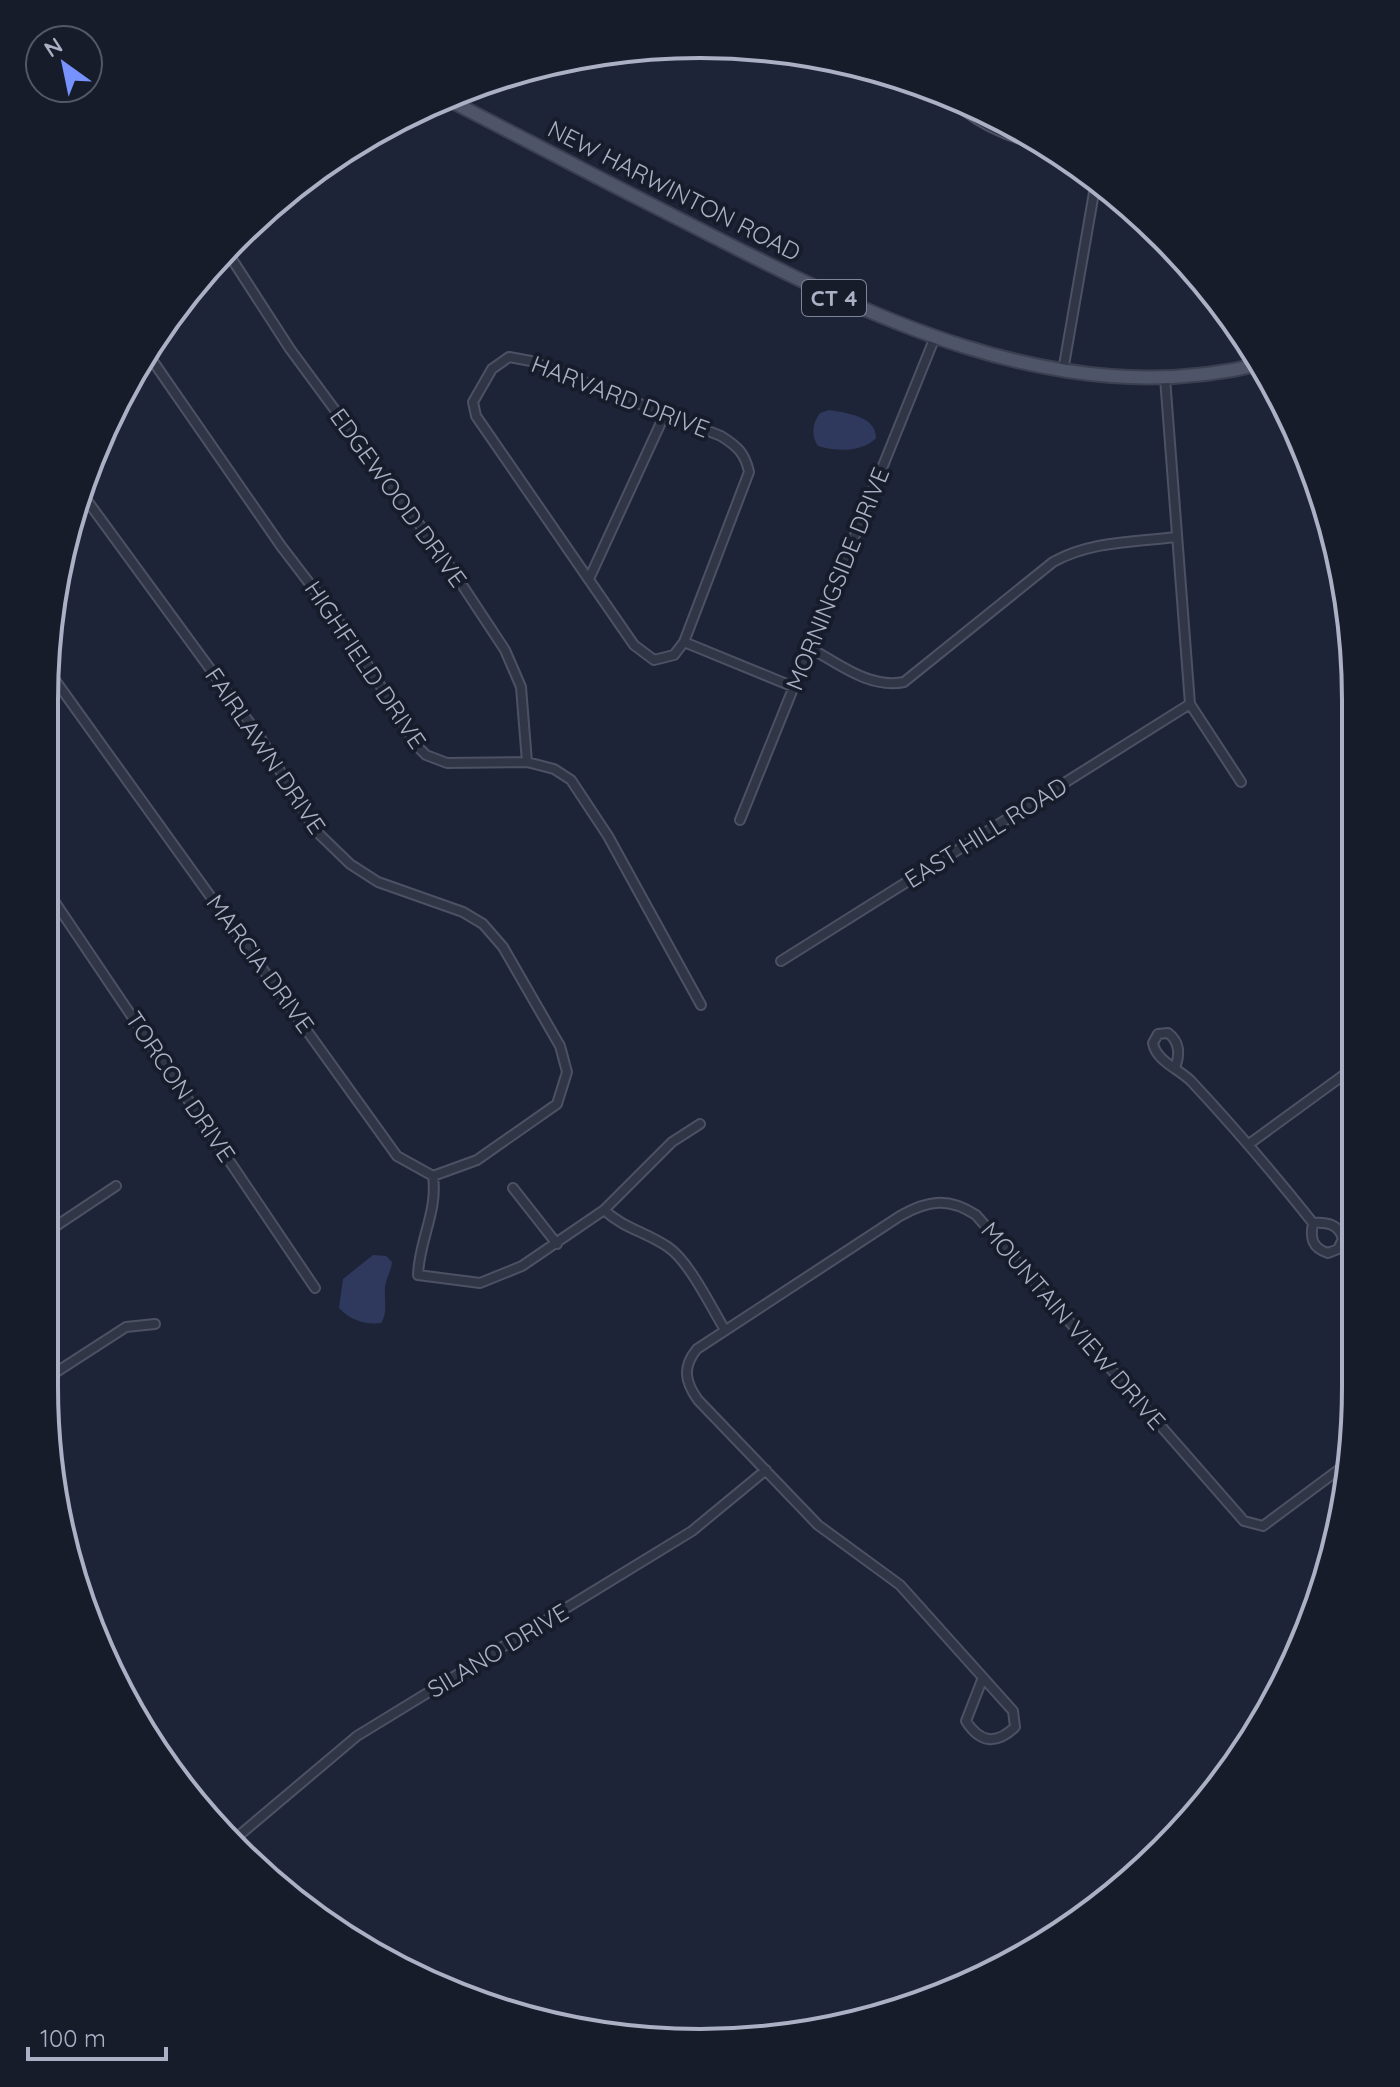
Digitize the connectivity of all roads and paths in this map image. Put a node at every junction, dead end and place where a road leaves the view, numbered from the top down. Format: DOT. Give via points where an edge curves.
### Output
graph roads {
  1 [pos="459,105"];
  2 [pos="1094,193"];
  3 [pos="233,260"];
  4 [pos="935,337"];
  5 [pos="154,363"];
  6 [pos="1248,366"];
  7 [pos="1062,371"];
  8 [pos="1165,378"];
  9 [pos="664,416"];
  10 [pos="89,503"];
  11 [pos="1176,537"];
  12 [pos="589,579"];
  13 [pos="684,642"];
  14 [pos="810,648"];
  15 [pos="58,685"];
  16 [pos="794,687"];
  17 [pos="1190,704"];
  18 [pos="527,762"];
  19 [pos="1241,782"];
  20 [pos="740,820"];
  21 [pos="58,907"];
  22 [pos="781,961"];
  23 [pos="701,1005"];
  24 [pos="1176,1065"];
  25 [pos="1342,1076"];
  26 [pos="700,1124"];
  27 [pos="1249,1144"];
  28 [pos="433,1176"];
  29 [pos="116,1186"];
  30 [pos="513,1188"];
  31 [pos="604,1210"];
  32 [pos="1313,1223"];
  33 [pos="58,1225"];
  34 [pos="557,1244"];
  35 [pos="315,1288"];
  36 [pos="155,1324"];
  37 [pos="725,1330"];
  38 [pos="58,1371"];
  39 [pos="766,1470"];
  40 [pos="1337,1471"];
  41 [pos="982,1680"];
  42 [pos="240,1835"];
  1 -- 4 [label="main road, NEW HARWINTON ROAD / CT 4" via="837,299"];
  2 -- 7 [label="street"];
  3 -- 18 [label="street, EDGEWOOD DRIVE" via="505,650 521,687"];
  4 -- 7 [label="main road, NEW HARWINTON ROAD / CT 4"];
  4 -- 14 [label="street, MORNINGSIDE DRIVE"];
  5 -- 18 [label="street, HIGHFIELD DRIVE" via="352,639 417,746 447,763"];
  6 -- 8 [label="main road, NEW HARWINTON ROAD / CT 4"];
  7 -- 8 [label="main road, NEW HARWINTON ROAD / CT 4"];
  8 -- 11 [label="street"];
  9 -- 12 [label="street"];
  9 -- 12 [label="street, HARVARD DRIVE" via="531,361 509,357 492,369 473,402 476,416"];
  9 -- 13 [label="street, HARVARD DRIVE" via="737,445 749,472"];
  10 -- 28 [label="street, FAIRLAWN DRIVE" via="251,725 329,846 378,882 483,924 503,947 560,1046 567,1072 557,1104 477,1160"];
  11 -- 14 [label="street" via="1092,546 1061,557 904,682 889,685 864,678"];
  11 -- 17 [label="street"];
  12 -- 13 [label="street, HARVARD DRIVE" via="634,645 654,660 674,655"];
  13 -- 16 [label="street"];
  14 -- 16 [label="street, MORNINGSIDE DRIVE"];
  15 -- 28 [label="street, MARCIA DRIVE" via="397,1156"];
  16 -- 20 [label="street, MORNINGSIDE DRIVE"];
  17 -- 19 [label="street"];
  17 -- 22 [label="street, EAST HILL ROAD"];
  18 -- 23 [label="street, HIGHFIELD DRIVE" via="563,774 581,792"];
  21 -- 35 [label="street, TORCON DRIVE"];
  24 -- 27 [label="street"];
  25 -- 27 [label="street"];
  26 -- 31 [label="street" via="672,1142"];
  27 -- 32 [label="street"];
  28 -- 34 [label="street" via="433,1213 418,1275 480,1283 499,1278"];
  29 -- 33 [label="street"];
  30 -- 34 [label="street"];
  31 -- 34 [label="street"];
  31 -- 37 [label="street" via="621,1226 679,1256"];
  36 -- 38 [label="street" via="126,1327"];
  37 -- 39 [label="street, MOUNTAIN VIEW DRIVE" via="689,1358 687,1378 698,1400"];
  37 -- 40 [label="street, MOUNTAIN VIEW DRIVE" via="915,1208 946,1201 960,1204 976,1215 1244,1521 1263,1526"];
  39 -- 41 [label="street, MOUNTAIN VIEW DRIVE" via="818,1525 900,1585"];
  39 -- 42 [label="street, SILANO DRIVE" via="692,1531 357,1736"];
  41 -- 41 [label="street, MOUNTAIN VIEW DRIVE" via="1013,1711 1015,1727 1003,1738 988,1741 974,1734 966,1721"];
}
